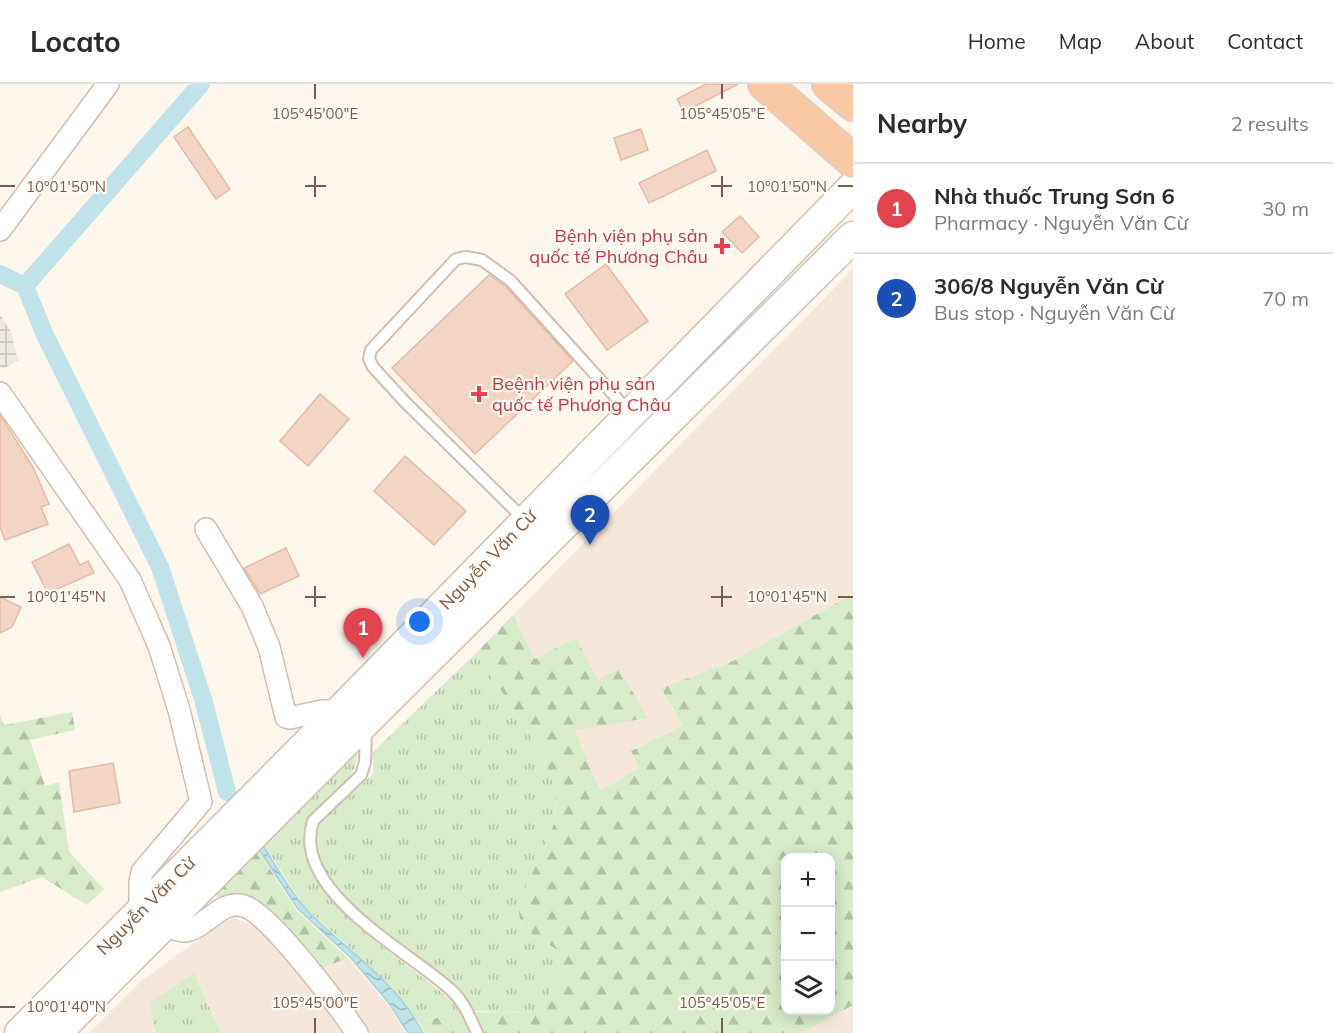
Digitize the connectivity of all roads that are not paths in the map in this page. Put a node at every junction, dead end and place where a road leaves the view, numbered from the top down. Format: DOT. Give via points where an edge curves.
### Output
graph roads {
  1 [pos="108,84"];
  2 [pos="765,84"];
  3 [pos="829,84"];
  4 [pos="853,104"];
  5 [pos="853,161"];
  6 [pos="853,187"];
  7 [pos="0,230"];
  8 [pos="853,237"];
  9 [pos="0,393"];
  10 [pos="631,414"];
  11 [pos="526,521"];
  12 [pos="206,530"];
  13 [pos="455,613"];
  14 [pos="353,716"];
  15 [pos="227,843"];
  16 [pos="214,895"];
  17 [pos="153,917"];
  18 [pos="20,1033"];
  19 [pos="57,1033"];
  20 [pos="357,1033"];
  21 [pos="477,1033"];
  1 -- 7 [label="street"];
  2 -- 5 [label="highway"];
  3 -- 4 [label="highway"];
  6 -- 10 [label="main road, Nguyễn Văn Cừ"];
  8 -- 13 [label="main road, Nguyễn Văn Cừ"];
  9 -- 17 [label="street" via="130,580 159,646 178,710 201,802 142,872 140,882"];
  10 -- 11 [label="main road, Nguyễn Văn Cừ"];
  10 -- 11 [label="lane" via="511,281 482,260 456,259 371,350 369,359 405,402"];
  11 -- 13 [label="main road, Nguyễn Văn Cừ"];
  12 -- 14 [label="street" via="252,606 269,647 286,717 322,711"];
  13 -- 14 [label="main road, Nguyễn Văn Cừ"];
  14 -- 15 [label="main road, Nguyễn Văn Cừ"];
  14 -- 21 [label="lane" via="365,762 361,775 313,821 309,843 318,870 327,885 366,925 451,990"];
  15 -- 16 [label="main road, Nguyễn Văn Cừ"];
  15 -- 17 [label="main road, Nguyễn Văn Cừ"];
  16 -- 17 [label="main road, Nguyễn Văn Cừ"];
  16 -- 20 [label="street" via="243,905 266,921"];
  17 -- 18 [label="main road, Nguyễn Văn Cừ"];
  17 -- 19 [label="main road, Nguyễn Văn Cừ"];
}
